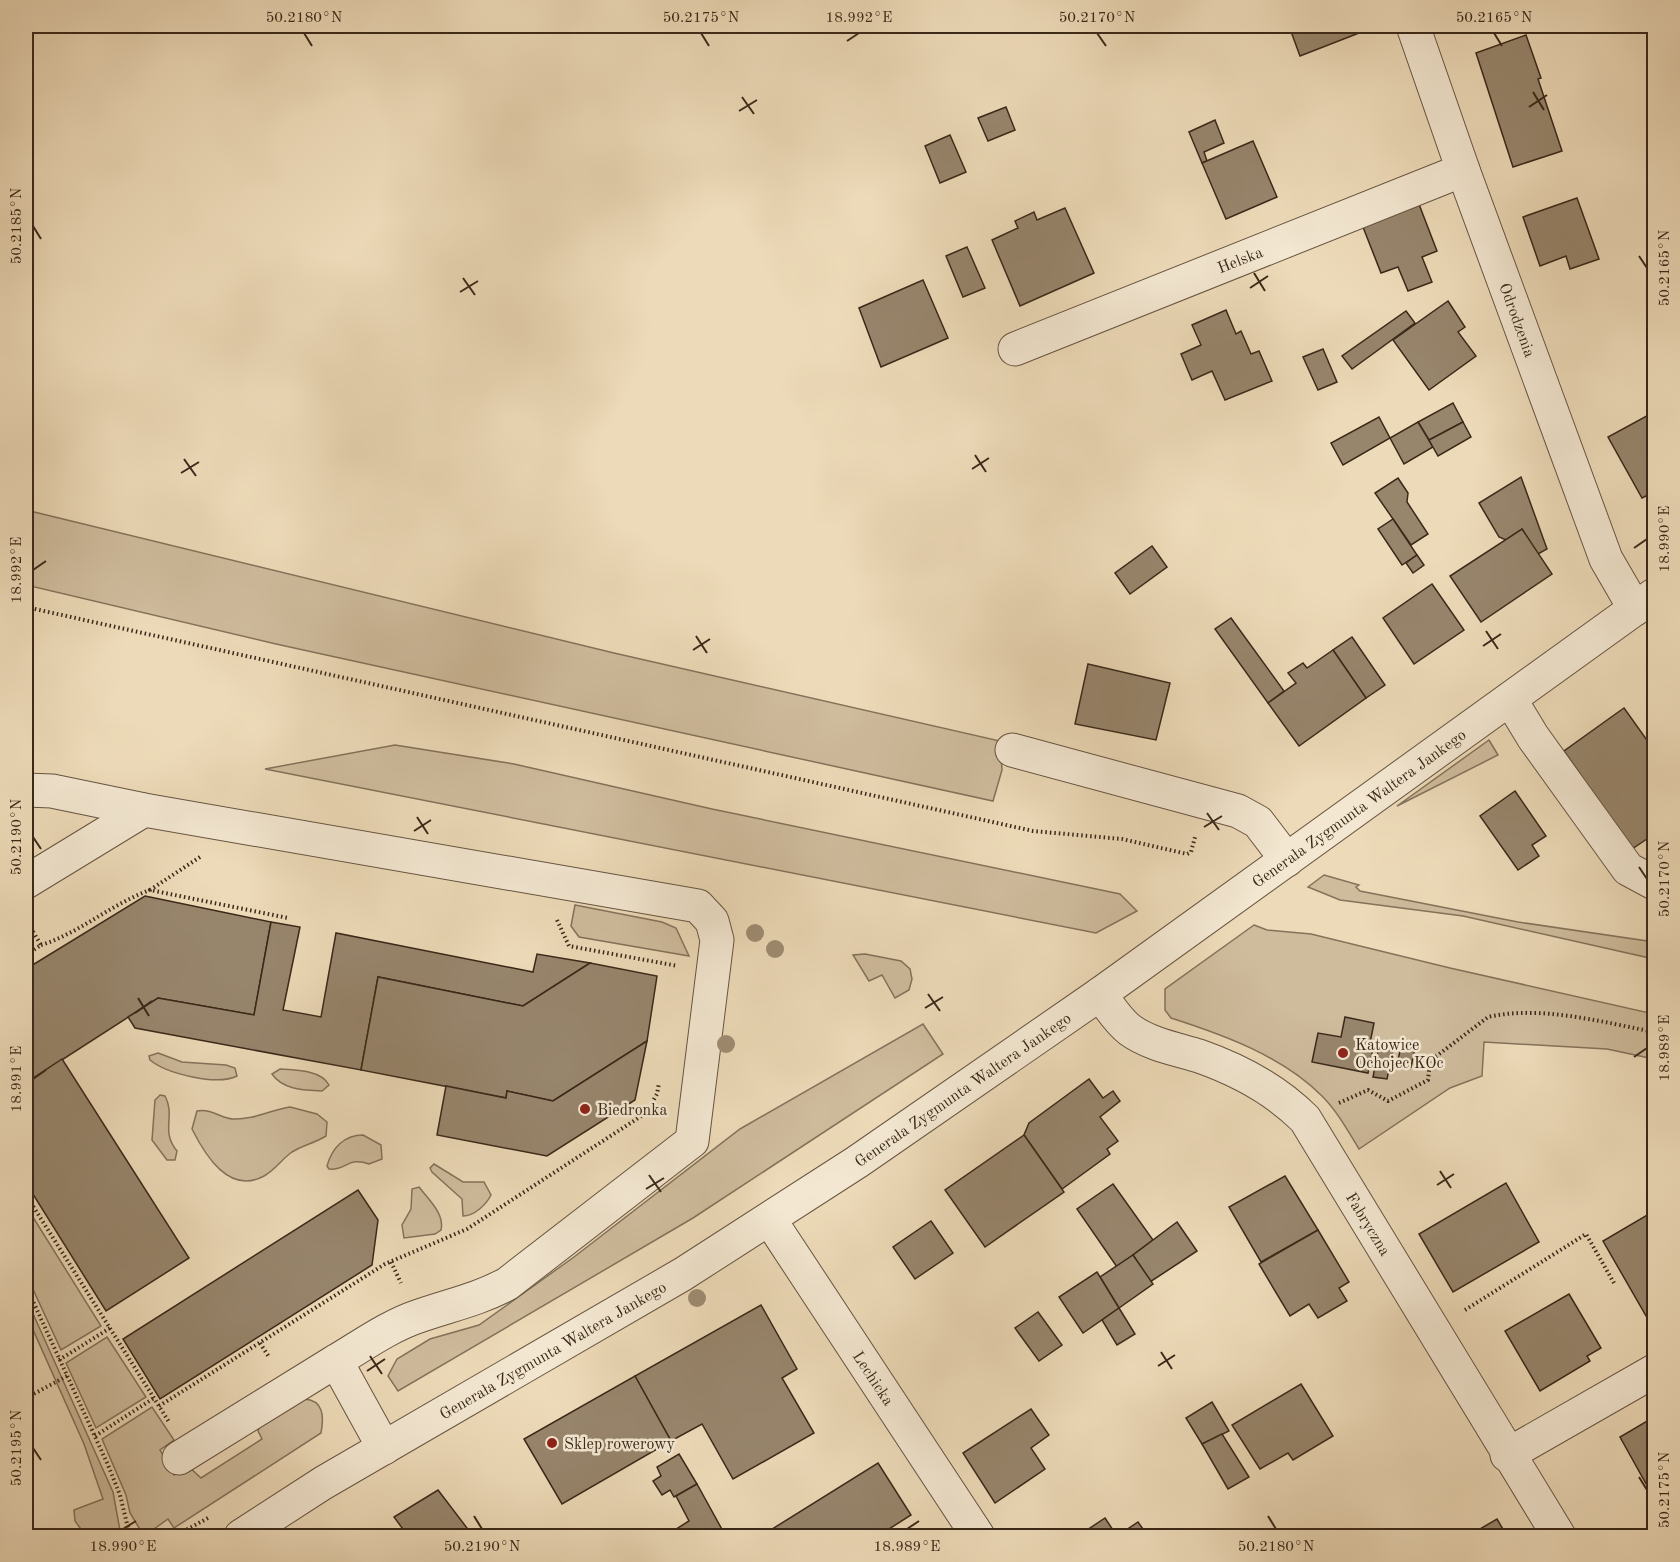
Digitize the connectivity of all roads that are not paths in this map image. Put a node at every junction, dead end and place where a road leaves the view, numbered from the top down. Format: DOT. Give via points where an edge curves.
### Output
graph roads {
  1 [pos="1413,26"];
  2 [pos="1463,170"];
  3 [pos="1015,348"];
  4 [pos="1645,602"];
  5 [pos="1510,699"];
  6 [pos="1012,750"];
  7 [pos="26,790"];
  8 [pos="144,810"];
  9 [pos="1287,860"];
  10 [pos="26,882"];
  11 [pos="1654,883"];
  12 [pos="1100,994"];
  13 [pos="770,1220"];
  14 [pos="336,1361"];
  15 [pos="1654,1371"];
  16 [pos="384,1448"];
  17 [pos="1508,1455"];
  18 [pos="184,1456"];
  19 [pos="241,1536"];
  20 [pos="978,1536"];
  21 [pos="1559,1536"];
  1 -- 2 [label="street, Odrodzenia"];
  2 -- 3 [label="street, Helska"];
  2 -- 4 [label="street, Odrodzenia" via="1606,559"];
  4 -- 5 [label="street, Generała Zygmunta Waltera Jankego"];
  5 -- 9 [label="street, Generała Zygmunta Waltera Jankego"];
  5 -- 11 [label="street" via="1628,869"];
  6 -- 9 [label="street" via="1238,811 1258,822"];
  7 -- 8 [label="street" via="52,791"];
  8 -- 10 [label="street"];
  8 -- 14 [label="street" via="699,906 712,921 717,940 692,1141 507,1284 480,1299 393,1327"];
  9 -- 12 [label="street, Generała Zygmunta Waltera Jankego"];
  12 -- 13 [label="street, Generała Zygmunta Waltera Jankego"];
  12 -- 17 [label="street, Fabryczna" via="1127,1028 1140,1036 1254,1079 1283,1097 1305,1119"];
  13 -- 16 [label="street, Generała Zygmunta Waltera Jankego"];
  13 -- 20 [label="street, Lechicka"];
  14 -- 16 [label="street"];
  14 -- 18 [label="street"];
  15 -- 17 [label="street"];
  16 -- 19 [label="street, Generała Zygmunta Waltera Jankego"];
  17 -- 21 [label="street, Fabryczna"];
}
